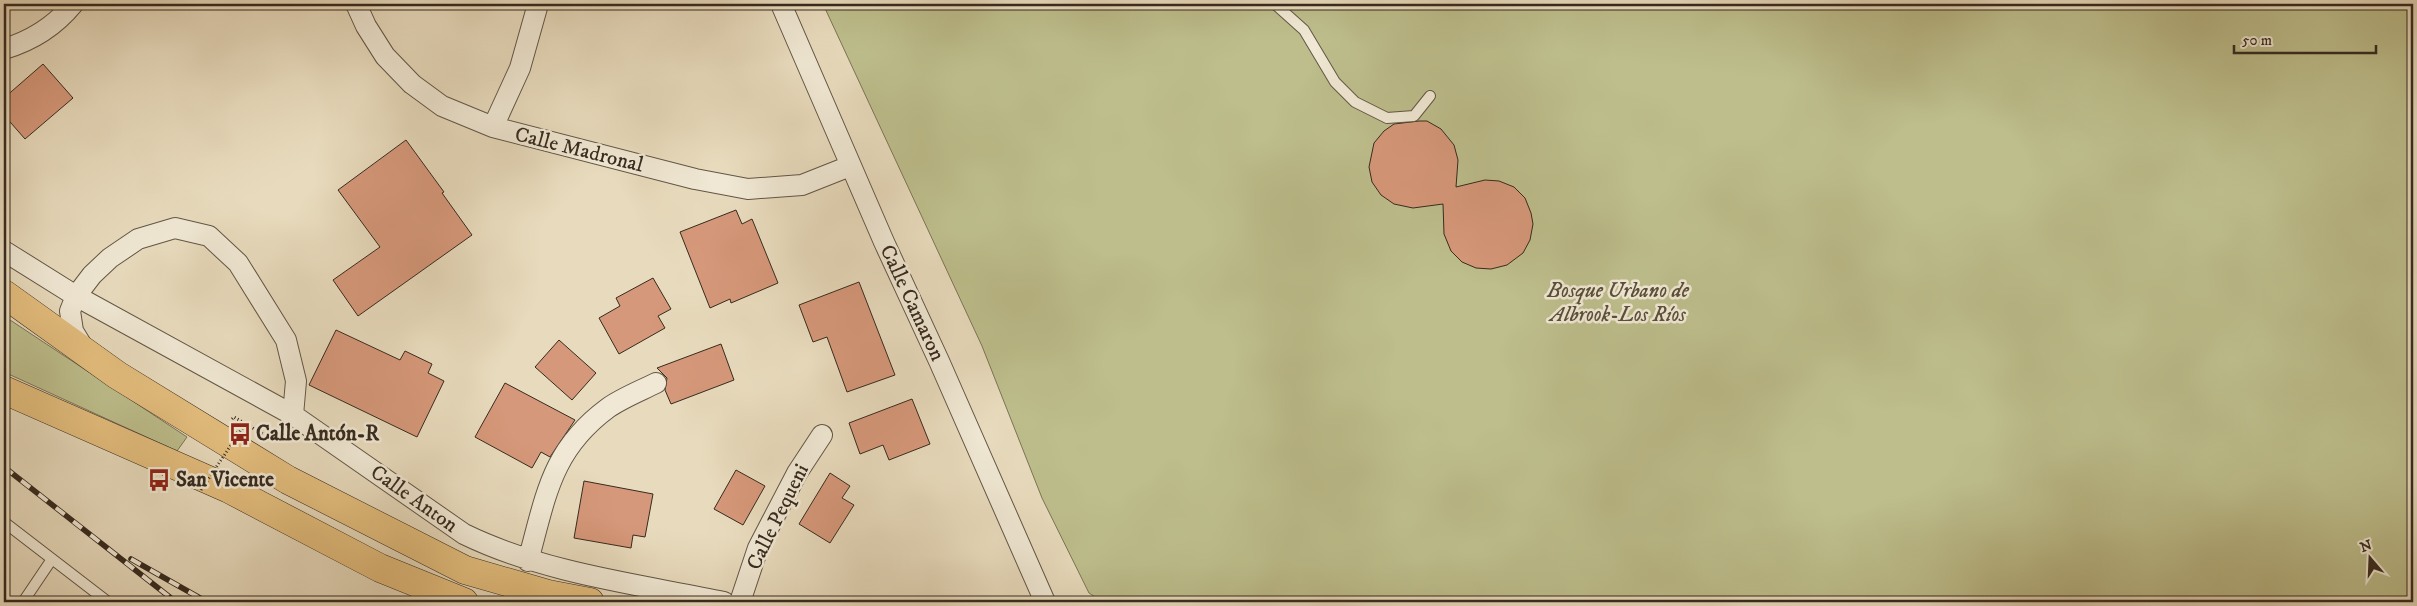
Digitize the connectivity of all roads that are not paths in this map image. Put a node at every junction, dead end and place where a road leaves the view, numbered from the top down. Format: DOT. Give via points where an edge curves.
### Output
graph roads {
  1 [pos="73,4"];
  2 [pos="356,4"];
  3 [pos="538,4"];
  4 [pos="781,4"];
  5 [pos="1275,4"];
  6 [pos="4,48"];
  7 [pos="1430,96"];
  8 [pos="493,127"];
  9 [pos="850,166"];
  10 [pos="4,251"];
  11 [pos="4,294"];
  12 [pos="76,296"];
  13 [pos="87,354"];
  14 [pos="656,383"];
  15 [pos="4,390"];
  16 [pos="293,415"];
  17 [pos="822,435"];
  18 [pos="4,522"];
  19 [pos="52,559"];
  20 [pos="528,561"];
  21 [pos="23,602"];
  22 [pos="108,602"];
  23 [pos="464,602"];
  24 [pos="590,602"];
  25 [pos="724,602"];
  26 [pos="740,602"];
  27 [pos="1045,602"];
  1 -- 6 [label="street" via="57,22"];
  2 -- 8 [label="street, Calle Madronal" via="385,56 412,84 442,106"];
  3 -- 8 [label="street" via="520,68"];
  4 -- 9 [label="street, Calle Camaron"];
  5 -- 7 [label="lane" via="1304,30 1335,82 1355,102 1386,118 1414,116"];
  8 -- 9 [label="street, Calle Madronal" via="694,179 748,189 802,185"];
  9 -- 27 [label="street, Calle Camaron"];
  10 -- 12 [label="street, Calle Anton"];
  11 -- 13 [label="main road"];
  12 -- 13 [label="street" via="70,321"];
  12 -- 16 [label="street, Calle Anton"];
  12 -- 16 [label="street" via="110,258 138,239 175,228 209,236 238,263 286,340 296,381"];
  13 -- 24 [label="main road" via="288,480 401,539 465,570 548,594"];
  14 -- 20 [label="street" via="609,407 577,435 559,460"];
  15 -- 23 [label="main road" via="229,490 380,568"];
  16 -- 20 [label="street, Calle Anton" via="464,534"];
  17 -- 26 [label="street, Calle Pequeni" via="797,473 758,548"];
  18 -- 19 [label="lane"];
  19 -- 21 [label="lane"];
  19 -- 22 [label="lane"];
  20 -- 25 [label="street, Calle Anton"];
}
